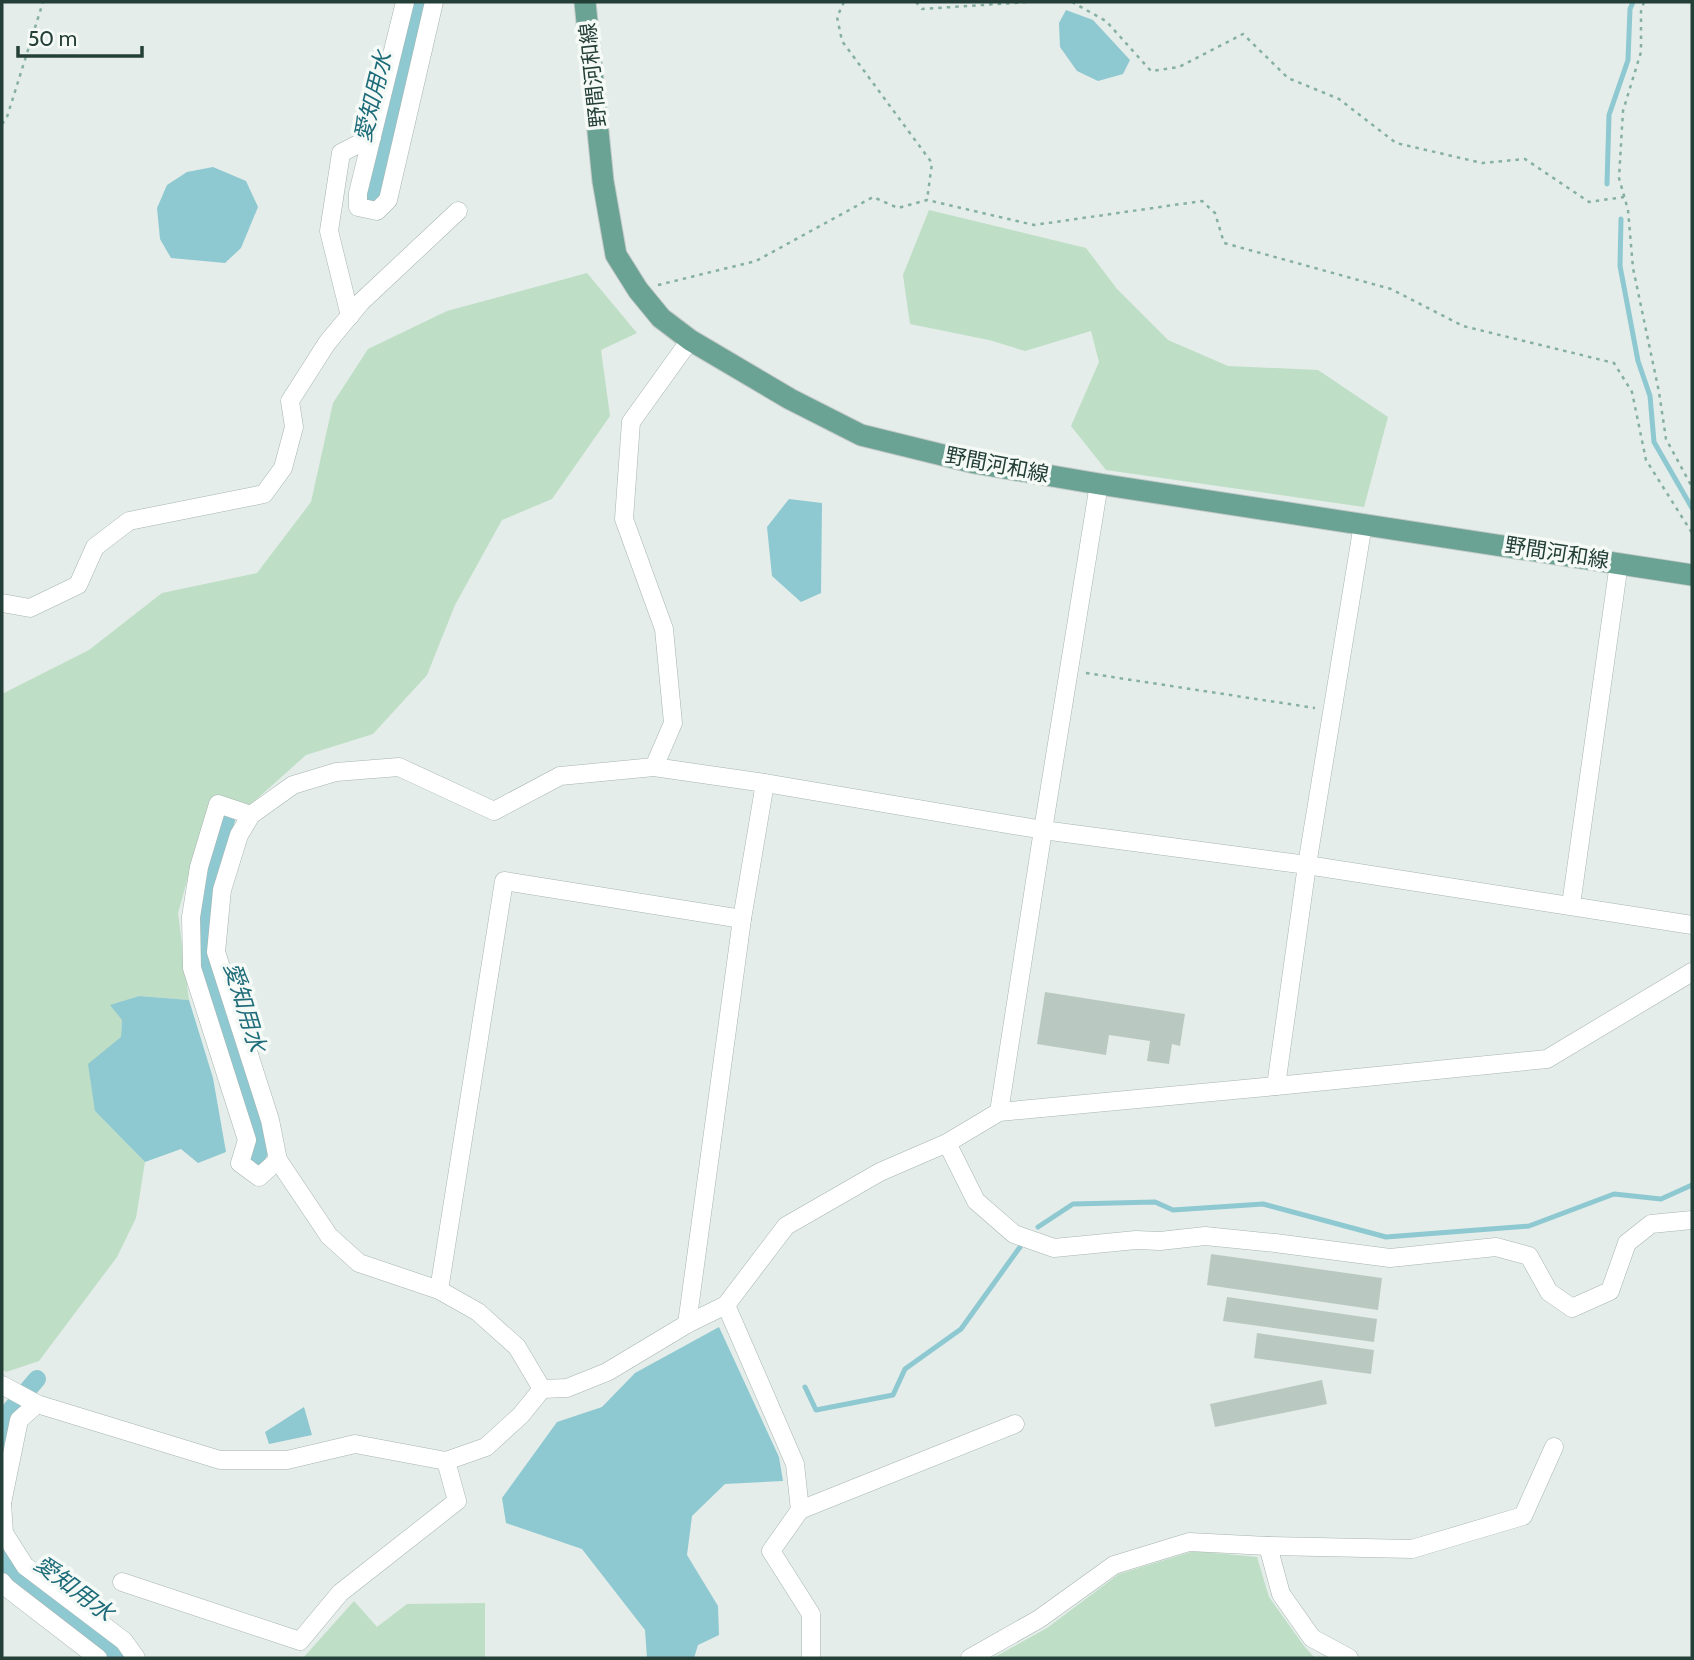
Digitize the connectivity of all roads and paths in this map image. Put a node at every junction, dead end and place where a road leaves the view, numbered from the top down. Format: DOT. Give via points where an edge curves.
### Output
graph roads {
  1 [pos="43,2"];
  2 [pos="405,2"];
  3 [pos="434,2"];
  4 [pos="585,2"];
  5 [pos="844,2"];
  6 [pos="916,2"];
  7 [pos="1028,2"];
  8 [pos="1072,2"];
  9 [pos="1644,2"];
  10 [pos="2,124"];
  11 [pos="372,137"];
  12 [pos="1624,197"];
  13 [pos="927,200"];
  14 [pos="458,211"];
  15 [pos="638,290"];
  16 [pos="350,316"];
  17 [pos="690,340"];
  18 [pos="1100,484"];
  19 [pos="1692,487"];
  20 [pos="1363,524"];
  21 [pos="1692,533"];
  22 [pos="1619,563"];
  23 [pos="1692,575"];
  24 [pos="2,603"];
  25 [pos="1069,670"];
  26 [pos="1332,710"];
  27 [pos="654,767"];
  28 [pos="765,783"];
  29 [pos="251,816"];
  30 [pos="1043,830"];
  31 [pos="1307,865"];
  32 [pos="1571,905"];
  33 [pos="742,919"];
  34 [pos="1692,925"];
  35 [pos="1692,972"];
  36 [pos="1276,1086"];
  37 [pos="999,1112"];
  38 [pos="947,1143"];
  39 [pos="278,1160"];
  40 [pos="1692,1220"];
  41 [pos="439,1290"];
  42 [pos="726,1305"];
  43 [pos="687,1324"];
  44 [pos="542,1389"];
  45 [pos="4,1390"];
  46 [pos="37,1404"];
  47 [pos="1014,1424"];
  48 [pos="1554,1447"];
  49 [pos="446,1461"];
  50 [pos="2,1503"];
  51 [pos="800,1510"];
  52 [pos="1268,1546"];
  53 [pos="2,1582"];
  54 [pos="122,1582"];
  55 [pos="124,1641"];
  56 [pos="99,1658"];
  57 [pos="107,1658"];
  58 [pos="136,1658"];
  59 [pos="811,1658"];
  60 [pos="970,1658"];
  61 [pos="1349,1658"];
  1 -- 10 [label="path"];
  2 -- 11 [label="street"];
  3 -- 11 [label="street" via="388,200 377,211 358,207"];
  4 -- 15 [label="main road, 野間河和線" via="603,181 616,255"];
  5 -- 13 [label="path" via="837,17 842,41 932,163"];
  6 -- 7 [label="path" via="922,9"];
  8 -- 12 [label="path" via="1106,21 1151,71 1180,67 1243,34 1288,78 1339,99 1396,143 1482,163 1525,159 1589,202"];
  9 -- 12 [label="path" via="1641,52 1623,111 1619,178"];
  11 -- 16 [label="street" via="341,153 329,231"];
  12 -- 19 [label="path" via="1666,439"];
  13 -- 15 [label="path" via="898,208 873,197 756,261"];
  13 -- 21 [label="path" via="1034,225 1202,201 1215,213 1224,243 1391,289 1463,326 1614,363 1632,392 1646,460"];
  14 -- 16 [label="street"];
  15 -- 17 [label="main road, 野間河和線" via="661,318"];
  16 -- 24 [label="street" via="290,401 292,437 283,468 264,494 129,521 95,547 78,585 30,608"];
  17 -- 18 [label="main road, 野間河和線" via="861,435 975,463"];
  17 -- 27 [label="street" via="631,422 624,519 664,629 673,723"];
  18 -- 20 [label="main road, 野間河和線"];
  18 -- 25 [label="street"];
  20 -- 22 [label="main road, 野間河和線"];
  20 -- 26 [label="street"];
  22 -- 23 [label="main road, 野間河和線"];
  22 -- 32 [label="street"];
  25 -- 26 [label="path"];
  25 -- 30 [label="street"];
  26 -- 31 [label="street"];
  27 -- 28 [label="street"];
  27 -- 29 [label="street" via="560,776 494,811 400,767 336,772 293,785"];
  28 -- 30 [label="street"];
  28 -- 33 [label="street"];
  29 -- 39 [label="street" via="239,835 222,890 216,952 270,1120"];
  29 -- 39 [label="street" via="218,804 199,867 191,917 192,968 247,1140 240,1163 259,1177"];
  30 -- 31 [label="street"];
  30 -- 37 [label="street"];
  31 -- 32 [label="street"];
  31 -- 36 [label="street"];
  32 -- 34 [label="street"];
  33 -- 41 [label="street" via="504,881"];
  33 -- 43 [label="street"];
  35 -- 36 [label="street" via="1547,1059"];
  36 -- 37 [label="street"];
  37 -- 38 [label="street"];
  38 -- 40 [label="street" via="976,1201 1014,1234 1054,1248 1205,1236 1390,1258 1496,1247 1529,1256 1549,1292 1572,1308 1610,1291 1627,1243 1651,1224"];
  38 -- 42 [label="street" via="880,1171 786,1226"];
  39 -- 41 [label="street" via="328,1236 359,1262"];
  41 -- 44 [label="street" via="478,1312 517,1347"];
  42 -- 43 [label="street"];
  42 -- 51 [label="street" via="795,1464"];
  43 -- 44 [label="street" via="607,1372 566,1388"];
  44 -- 49 [label="street" via="486,1447"];
  45 -- 46 [label="street"];
  46 -- 49 [label="street" via="220,1460 287,1460 355,1444"];
  46 -- 50 [label="street" via="19,1420"];
  47 -- 51 [label="street"];
  48 -- 52 [label="street" via="1523,1516 1412,1549"];
  49 -- 54 [label="street" via="457,1501 340,1592 300,1641"];
  50 -- 55 [label="street" via="4,1533 24,1566"];
  51 -- 59 [label="street" via="771,1551 811,1614"];
  52 -- 60 [label="street" via="1189,1542 1114,1565 1039,1619"];
  52 -- 61 [label="street" via="1281,1594 1311,1638"];
  53 -- 56 [label="street"];
  55 -- 57 [label="street"];
  55 -- 58 [label="street"];
}
